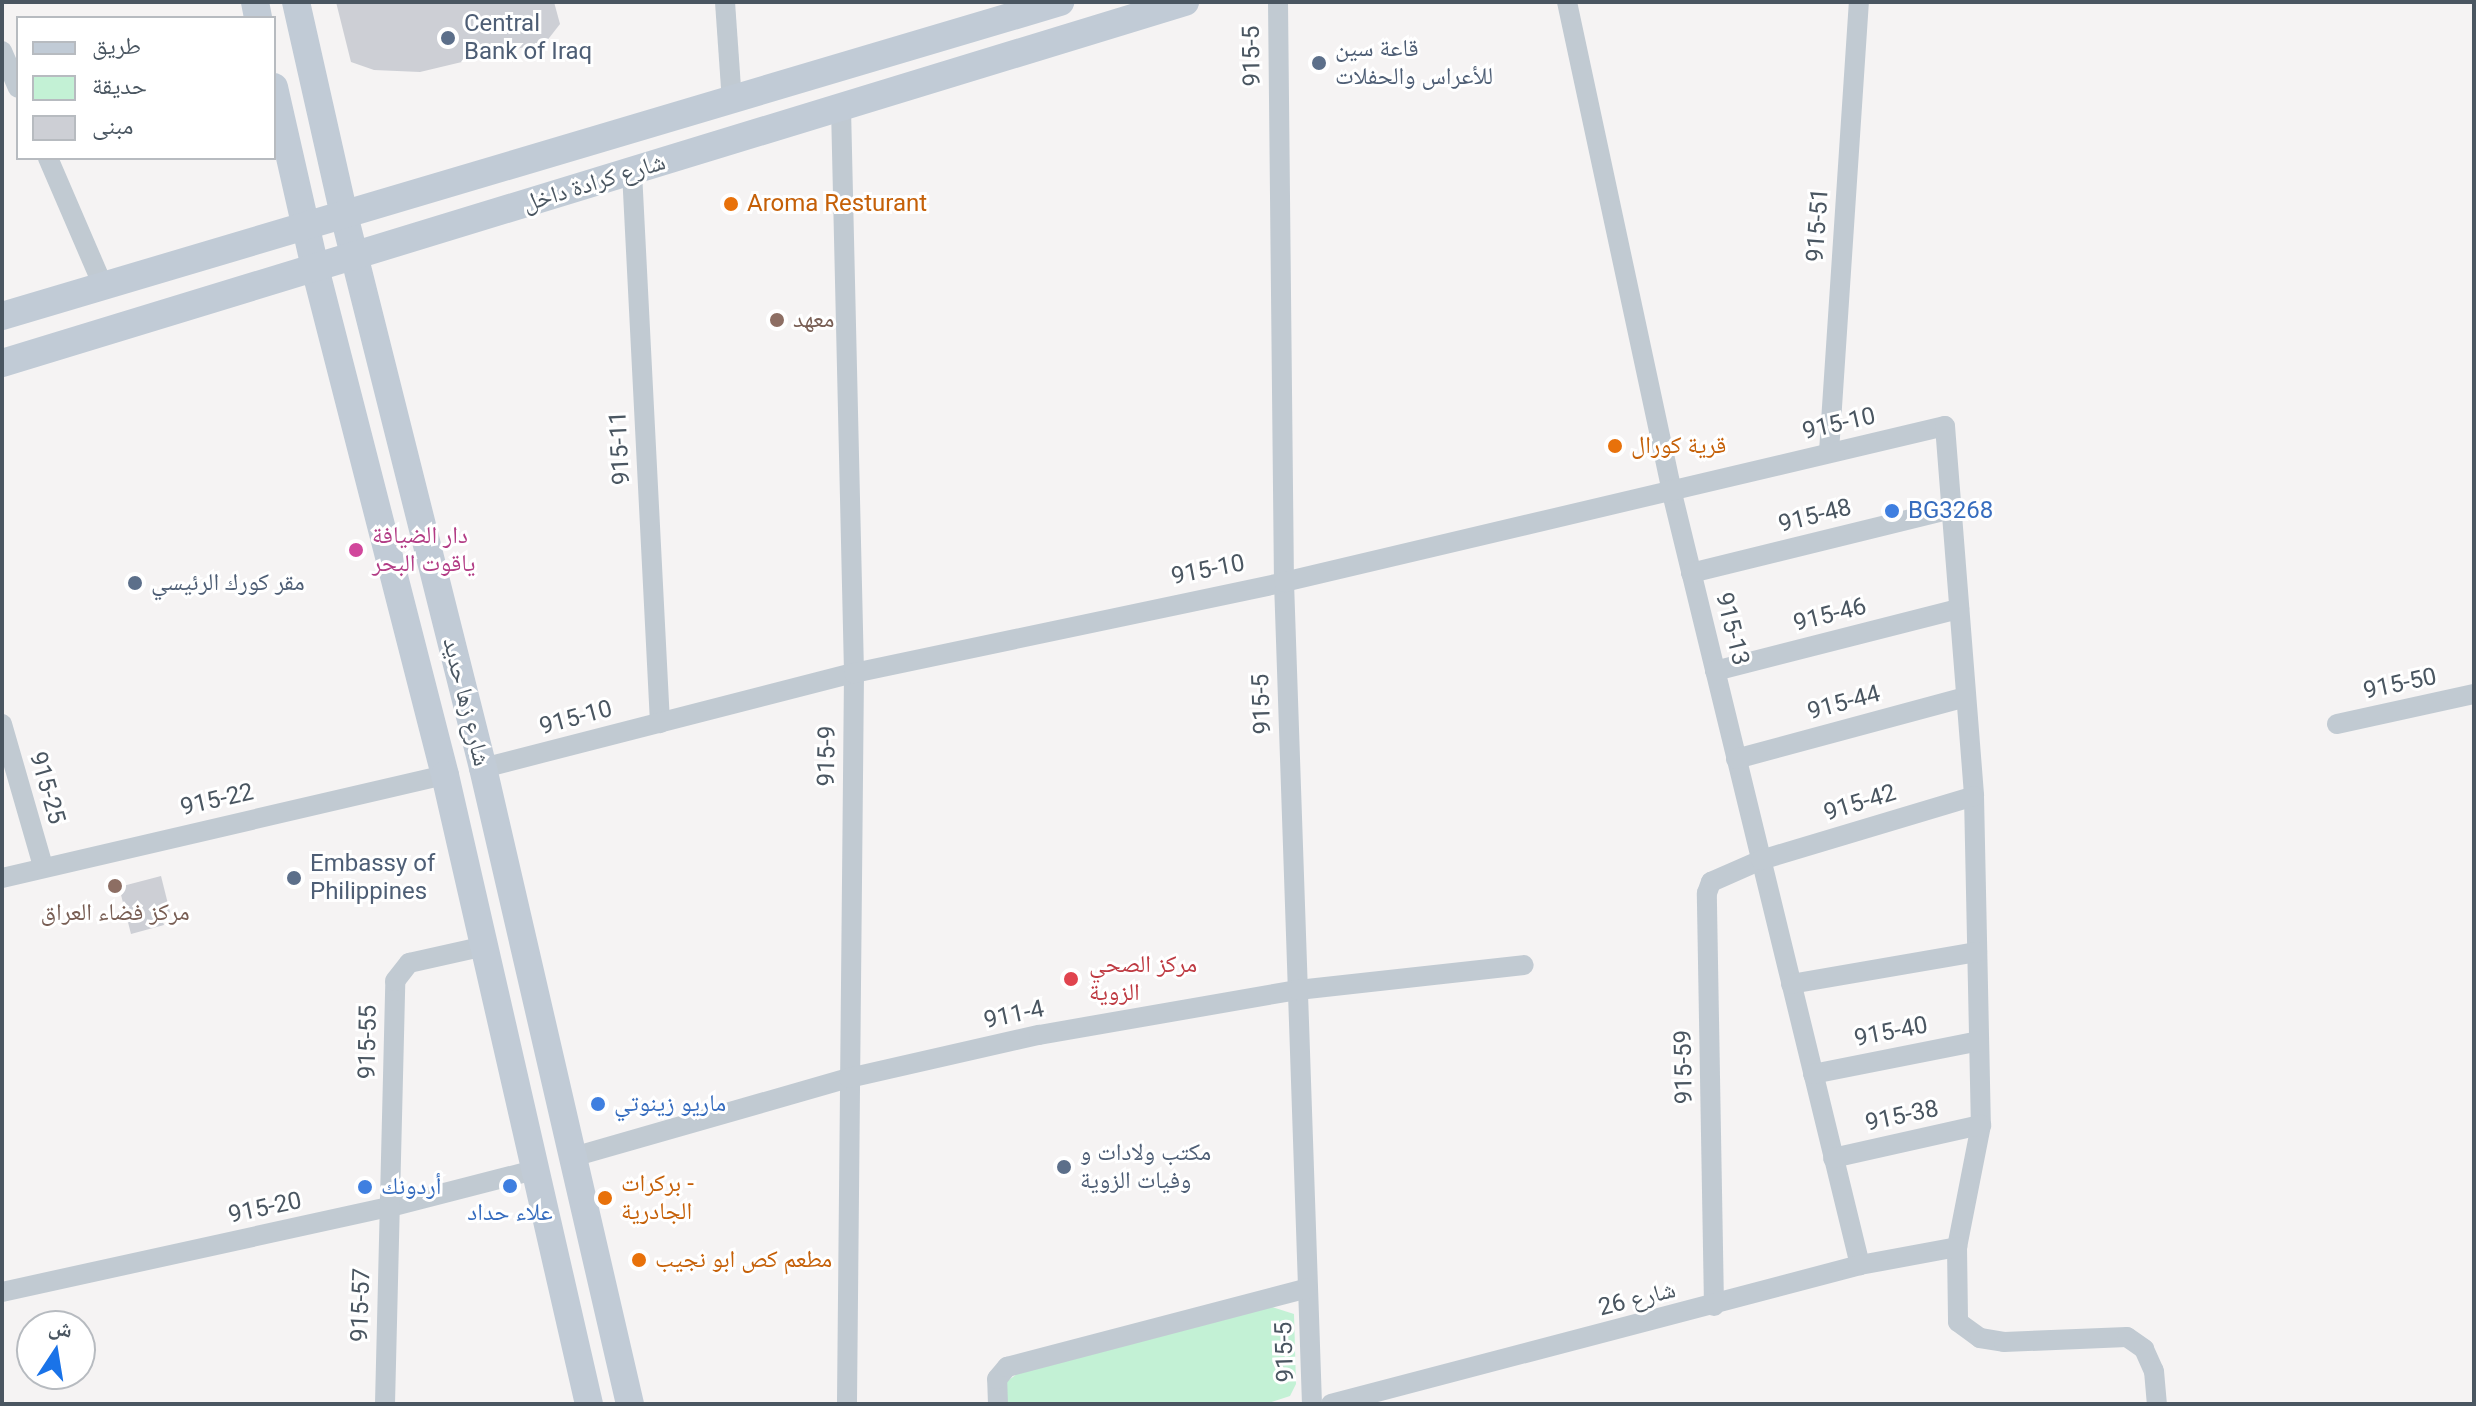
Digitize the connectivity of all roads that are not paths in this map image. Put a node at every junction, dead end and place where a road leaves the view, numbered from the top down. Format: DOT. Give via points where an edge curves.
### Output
graph roads {
  1 [pos="296,2"];
  2 [pos="725,2"];
  3 [pos="1060,2"];
  4 [pos="1185,2"];
  5 [pos="1278,2"];
  6 [pos="1567,2"];
  7 [pos="1859,2"];
  8 [pos="2,51"];
  9 [pos="810,79"];
  10 [pos="16,83"];
  11 [pos="276,96"];
  12 [pos="732,102"];
  13 [pos="830,111"];
  14 [pos="49,160"];
  15 [pos="632,172"];
  16 [pos="344,215"];
  17 [pos="306,227"];
  18 [pos="354,256"];
  19 [pos="315,268"];
  20 [pos="103,286"];
  21 [pos="2,316"];
  22 [pos="2,363"];
  23 [pos="1829,452"];
  24 [pos="1671,489"];
  25 [pos="1951,509"];
  26 [pos="1691,573"];
  27 [pos="1284,582"];
  28 [pos="1959,609"];
  29 [pos="1715,671"];
  30 [pos="854,673"];
  31 [pos="2474,694"];
  32 [pos="1966,697"];
  33 [pos="660,723"];
  34 [pos="2,724"];
  35 [pos="2337,724"];
  36 [pos="1736,759"];
  37 [pos="483,768"];
  38 [pos="445,775"];
  39 [pos="1974,796"];
  40 [pos="1761,860"];
  41 [pos="43,866"];
  42 [pos="2,878"];
  43 [pos="485,946"];
  44 [pos="1977,952"];
  45 [pos="1524,965"];
  46 [pos="1791,984"];
  47 [pos="1298,990"];
  48 [pos="1979,1041"];
  49 [pos="1813,1074"];
  50 [pos="849,1078"];
  51 [pos="1981,1125"];
  52 [pos="573,1157"];
  53 [pos="1833,1158"];
  54 [pos="538,1169"];
  55 [pos="390,1207"];
  56 [pos="1957,1247"];
  57 [pos="1860,1265"];
  58 [pos="1308,1288"];
  59 [pos="2,1292"];
  60 [pos="1714,1306"];
  61 [pos="385,1404"];
  62 [pos="589,1404"];
  63 [pos="630,1404"];
  64 [pos="847,1404"];
  65 [pos="998,1404"];
  66 [pos="1312,1404"];
  67 [pos="1331,1404"];
  68 [pos="2157,1404"];
  1 -- 16 [label="street, شارع زها حديد"];
  2 -- 12 [label="street"];
  3 -- 9 [label="street, شارع كرادة داخل"];
  4 -- 13 [label="street, شارع كرادة داخل"];
  5 -- 27 [label="street, 915-5"];
  6 -- 24 [label="street, 915-13"];
  7 -- 23 [label="street, 915-51"];
  8 -- 10 [label="street"];
  9 -- 12 [label="street, شارع كرادة داخل"];
  9 -- 13 [label="street"];
  11 -- 17 [label="street, شارع زها حديد"];
  12 -- 16 [label="street, شارع كرادة داخل"];
  13 -- 15 [label="street, شارع كرادة داخل"];
  13 -- 30 [label="street, 915-9"];
  14 -- 20 [label="street"];
  15 -- 18 [label="street, شارع كرادة داخل"];
  15 -- 33 [label="street, 915-11"];
  16 -- 17 [label="street, شارع كرادة داخل"];
  16 -- 18 [label="street, شارع زها حديد"];
  17 -- 19 [label="street, شارع زها حديد"];
  17 -- 20 [label="street, شارع كرادة داخل"];
  18 -- 19 [label="street, شارع كرادة داخل"];
  18 -- 37 [label="street, شارع زها حديد"];
  19 -- 22 [label="street, شارع كرادة داخل"];
  19 -- 38 [label="street, شارع زها حديد"];
  20 -- 21 [label="street, شارع كرادة داخل"];
  23 -- 24 [label="street, 915-10"];
  23 -- 25 [label="street, 915-10" via="1945,426"];
  24 -- 26 [label="street, 915-13"];
  24 -- 27 [label="street, 915-10"];
  25 -- 26 [label="street, 915-48"];
  25 -- 28 [label="street"];
  26 -- 29 [label="street, 915-13"];
  27 -- 30 [label="street, 915-10"];
  27 -- 47 [label="street, 915-5"];
  28 -- 29 [label="street, 915-46"];
  28 -- 32 [label="street"];
  29 -- 36 [label="street, 915-13"];
  30 -- 33 [label="street, 915-10"];
  30 -- 50 [label="street, 915-9"];
  31 -- 35 [label="street, 915-50"];
  32 -- 36 [label="street, 915-44"];
  32 -- 39 [label="street"];
  33 -- 37 [label="street, 915-10"];
  34 -- 41 [label="street, 915-25"];
  36 -- 40 [label="street, 915-13"];
  37 -- 38 [label="street"];
  37 -- 52 [label="street, شارع زها حديد"];
  38 -- 41 [label="street, 915-22"];
  38 -- 43 [label="street, شارع زها حديد"];
  39 -- 40 [label="street, 915-42"];
  39 -- 44 [label="street"];
  40 -- 46 [label="street, 915-13"];
  40 -- 60 [label="street, 915-59" via="1722,874 1707,893"];
  41 -- 42 [label="street, 915-22"];
  43 -- 54 [label="street, شارع زها حديد"];
  43 -- 55 [label="street, 915-55" via="398,970"];
  44 -- 46 [label="street"];
  44 -- 48 [label="street"];
  45 -- 47 [label="street, 911-4"];
  46 -- 49 [label="street, 915-13"];
  47 -- 50 [label="street, 911-4" via="1039,1035"];
  47 -- 58 [label="street, 915-5"];
  48 -- 49 [label="street, 915-40"];
  48 -- 51 [label="street"];
  49 -- 53 [label="street, 915-13"];
  50 -- 52 [label="street, 911-4"];
  50 -- 64 [label="street, 915-9"];
  51 -- 53 [label="street, 915-38"];
  51 -- 56 [label="street"];
  52 -- 63 [label="street, شارع زها حديد"];
  53 -- 57 [label="street, 915-13"];
  54 -- 55 [label="street, 915-20"];
  54 -- 62 [label="street, شارع زها حديد"];
  55 -- 59 [label="street, 915-20"];
  55 -- 61 [label="street, 915-57"];
  56 -- 57 [label="street, شارع 26"];
  56 -- 68 [label="street" via="1958,1322 1980,1338 2004,1342 2127,1337 2144,1349 2154,1371"];
  57 -- 60 [label="street, شارع 26"];
  58 -- 65 [label="street" via="1007,1367 997,1379"];
  58 -- 66 [label="street, 915-5"];
  60 -- 67 [label="street, شارع 26"];
}
